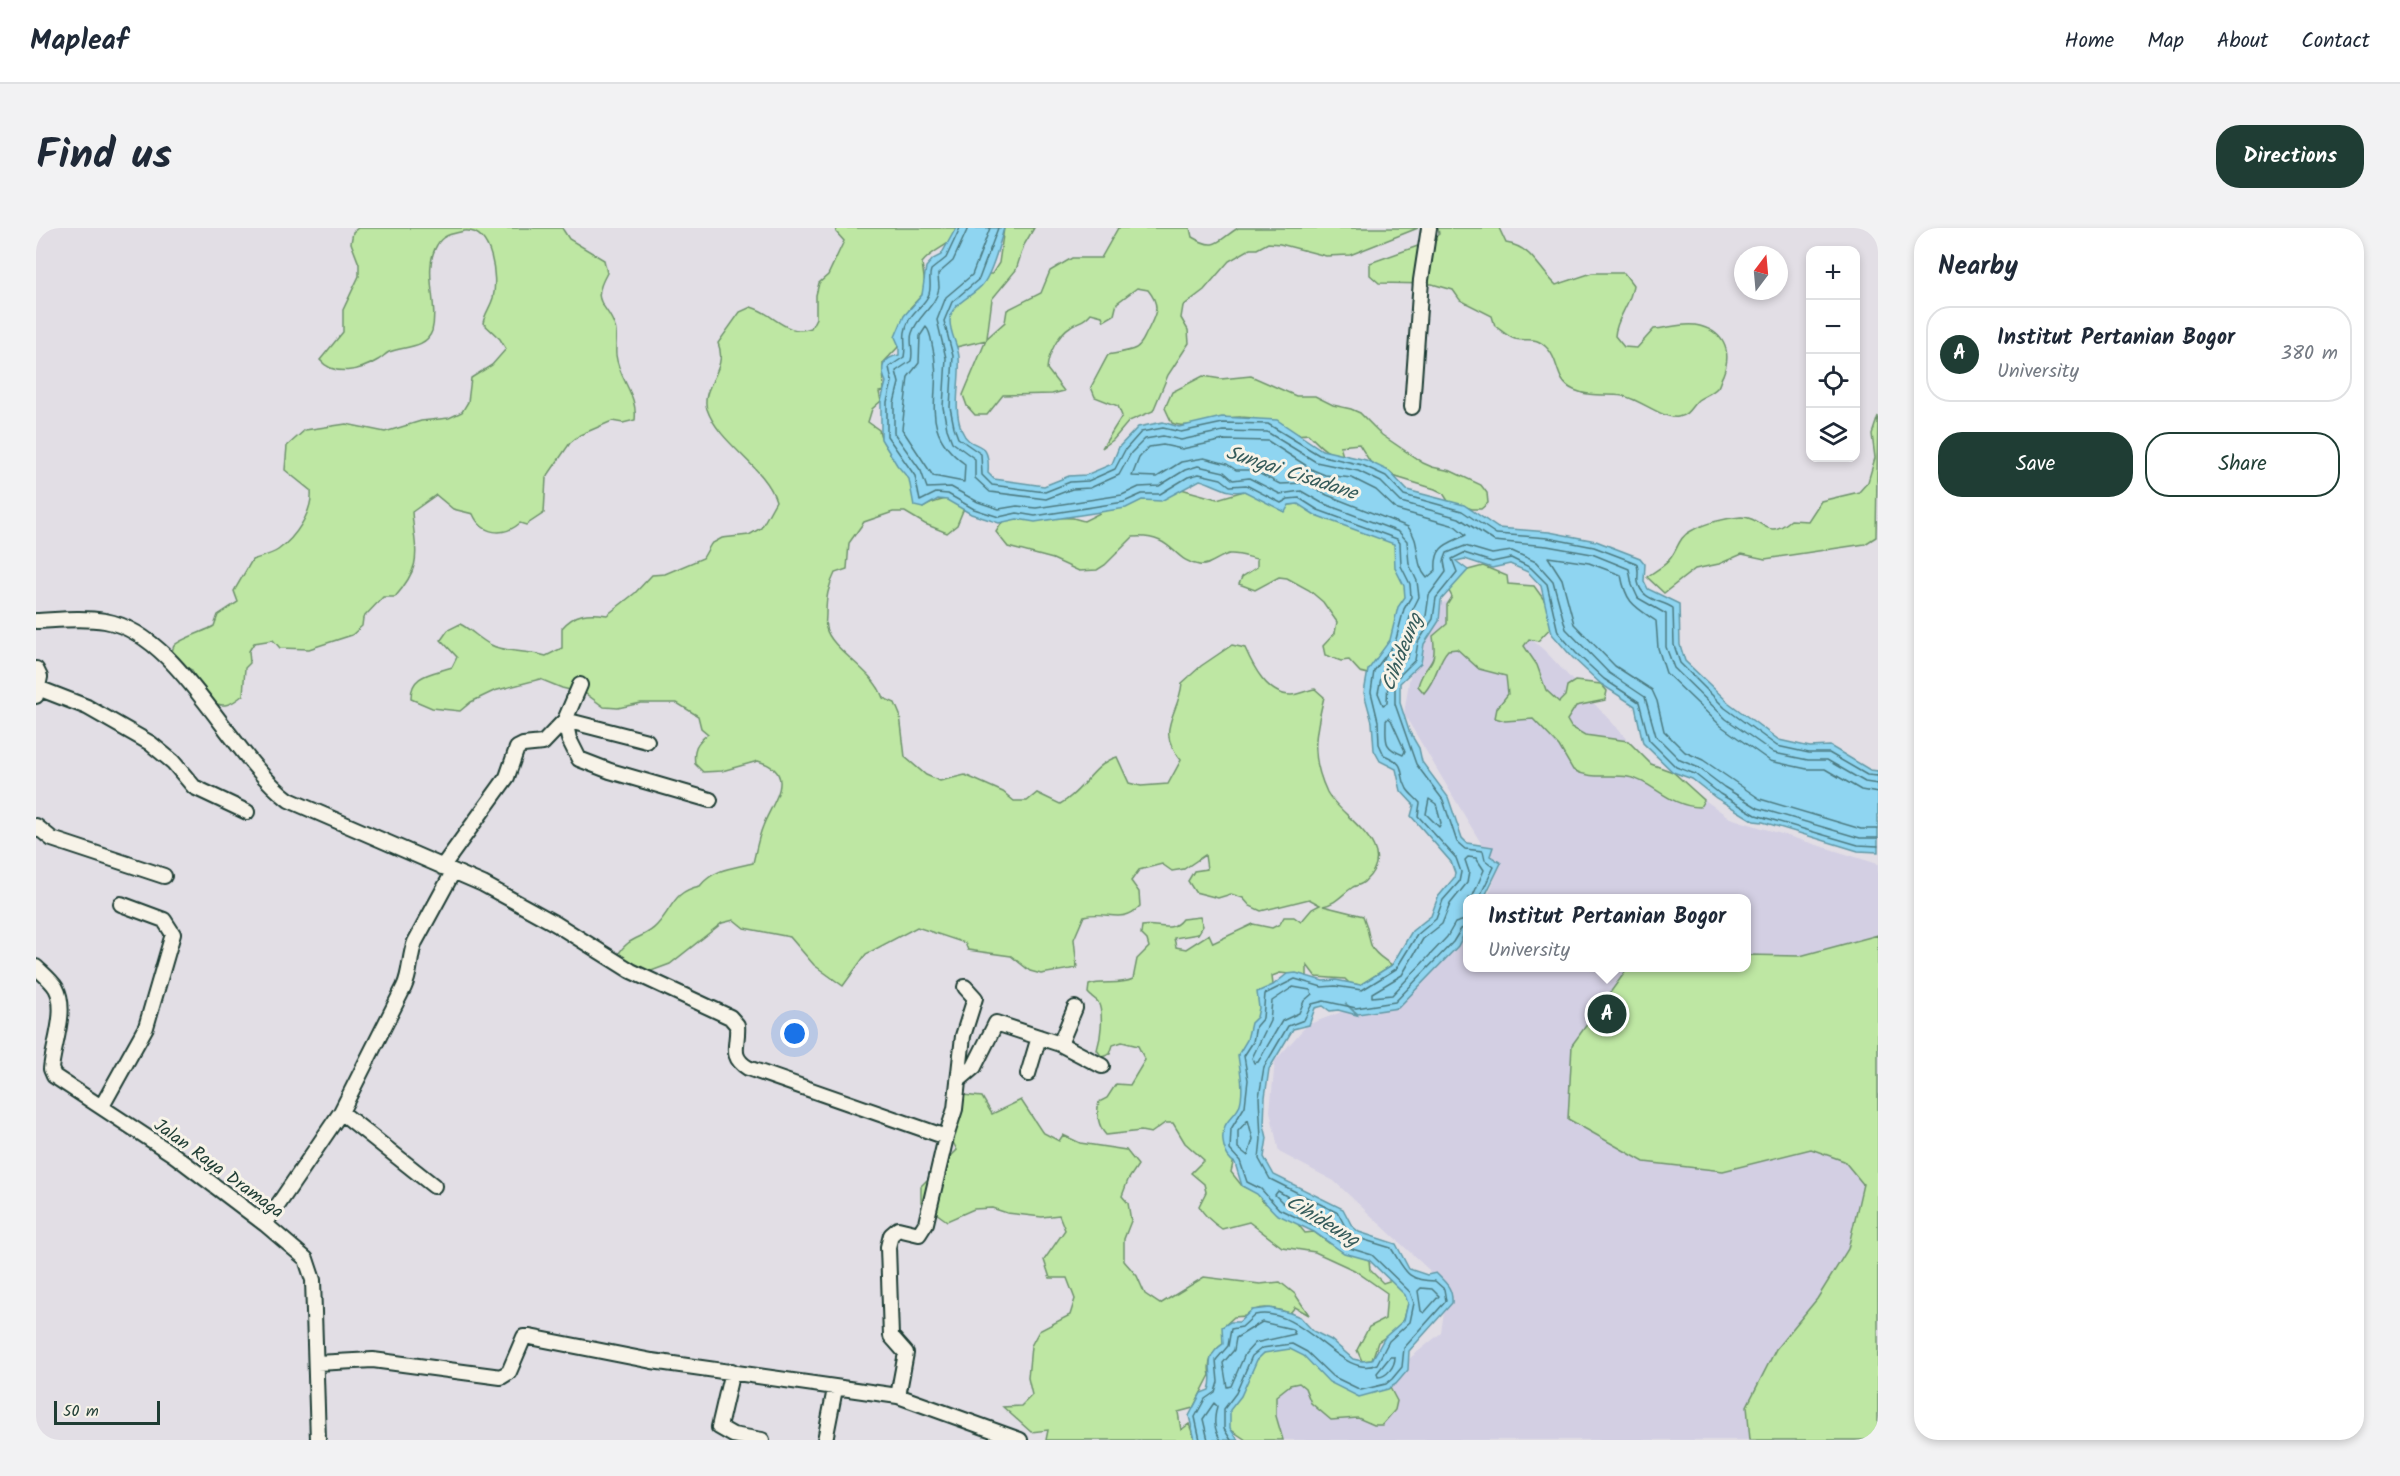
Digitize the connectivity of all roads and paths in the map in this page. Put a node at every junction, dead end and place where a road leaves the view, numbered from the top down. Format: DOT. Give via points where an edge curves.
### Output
graph roads {
  1 [pos="1429,228"];
  2 [pos="1412,408"];
  3 [pos="36,621"];
  4 [pos="36,669"];
  5 [pos="580,685"];
  6 [pos="37,692"];
  7 [pos="566,720"];
  8 [pos="647,741"];
  9 [pos="710,800"];
  10 [pos="247,812"];
  11 [pos="36,826"];
  12 [pos="448,870"];
  13 [pos="164,876"];
  14 [pos="121,904"];
  15 [pos="36,967"];
  16 [pos="965,987"];
  17 [pos="1075,1008"];
  18 [pos="1039,1037"];
  19 [pos="1060,1044"];
  20 [pos="1102,1065"];
  21 [pos="1028,1074"];
  22 [pos="960,1079"];
  23 [pos="102,1106"];
  24 [pos="341,1112"];
  25 [pos="946,1137"];
  26 [pos="434,1186"];
  27 [pos="266,1224"];
  28 [pos="316,1363"];
  29 [pos="732,1371"];
  30 [pos="835,1389"];
  31 [pos="898,1396"];
  32 [pos="318,1440"];
  33 [pos="762,1440"];
  34 [pos="825,1440"];
  35 [pos="1020,1440"];
  1 -- 2 [label="street" via="1421,280"];
  3 -- 12 [label="street" via="105,621 136,634 170,660 264,778 283,796"];
  4 -- 6 [label="street" via="40,677"];
  5 -- 7 [label="street"];
  6 -- 10 [label="street" via="87,707 150,743 194,787"];
  7 -- 8 [label="street"];
  7 -- 9 [label="street" via="571,745 579,759"];
  7 -- 12 [label="street" via="543,743 517,748 507,777"];
  11 -- 13 [label="street" via="52,839"];
  12 -- 24 [label="street" via="410,953 407,981"];
  12 -- 25 [label="street" via="519,903 630,971 730,1017 737,1025 734,1054 748,1068"];
  14 -- 23 [label="street" via="164,920 173,934 146,1027"];
  15 -- 23 [label="street, Jalan Raya Dramaga" via="59,996 51,1069 54,1076"];
  16 -- 22 [label="street" via="975,998 963,1036"];
  17 -- 19 [label="street"];
  18 -- 19 [label="street"];
  18 -- 21 [label="street"];
  18 -- 22 [label="street" via="996,1023 974,1067"];
  19 -- 20 [label="street"];
  22 -- 25 [label="street"];
  23 -- 27 [label="street, Jalan Raya Dramaga"];
  24 -- 26 [label="street"];
  24 -- 27 [label="street"];
  25 -- 31 [label="street" via="926,1223 919,1234 898,1229 891,1235 888,1247 891,1336 906,1353"];
  27 -- 28 [label="street, Jalan Raya Dramaga" via="299,1252 311,1268"];
  28 -- 29 [label="street" via="373,1360 507,1376 520,1342 530,1337 652,1361"];
  28 -- 32 [label="street, Jalan Raya Dramaga"];
  29 -- 30 [label="street"];
  29 -- 33 [label="street" via="719,1427 733,1435"];
  30 -- 31 [label="street"];
  30 -- 34 [label="street"];
  31 -- 35 [label="street"];
}
